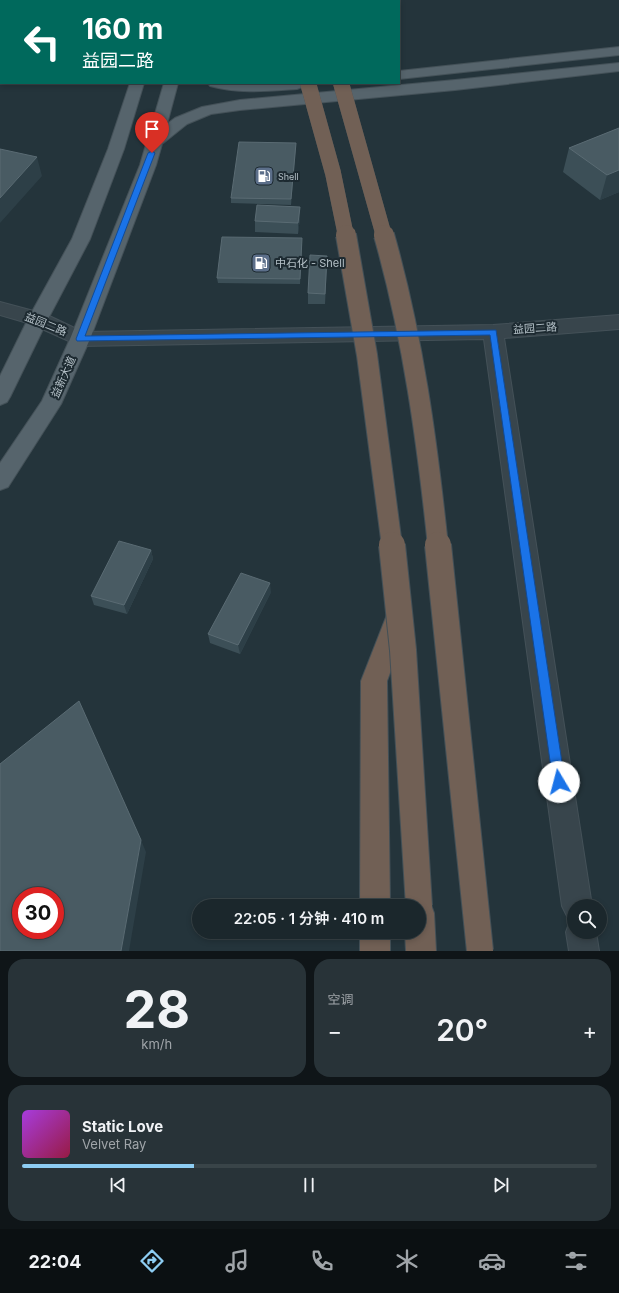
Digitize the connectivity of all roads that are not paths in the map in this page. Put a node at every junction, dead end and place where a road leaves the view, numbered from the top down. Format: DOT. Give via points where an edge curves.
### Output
graph roads {
  1 [pos="619,50"];
  2 [pos="619,68"];
  3 [pos="400,75"];
  4 [pos="137,84"];
  5 [pos="170,84"];
  6 [pos="219,84"];
  7 [pos="298,84"];
  8 [pos="308,84"];
  9 [pos="341,84"];
  10 [pos="155,142"];
  11 [pos="0,308"];
  12 [pos="38,319"];
  13 [pos="619,322"];
  14 [pos="493,332"];
  15 [pos="80,339"];
  16 [pos="0,397"];
  17 [pos="0,481"];
  18 [pos="400,614"];
  19 [pos="375,899"];
  20 [pos="418,899"];
  21 [pos="576,899"];
  22 [pos="375,939"];
  23 [pos="420,939"];
  24 [pos="582,939"];
  25 [pos="375,951"];
  26 [pos="421,951"];
  27 [pos="480,951"];
  28 [pos="584,951"];
  1 -- 3 [label="main road"];
  2 -- 10 [label="main road" via="240,104 207,110 181,121"];
  4 -- 12 [label="main road" via="116,149 81,240"];
  5 -- 10 [label="main road, 益新大道"];
  6 -- 7 [label="main road" via="268,87"];
  8 -- 18 [label="highway, bridge" via="329,156 357,288"];
  9 -- 27 [label="highway, bridge" via="396,278 414,363 433,499"];
  10 -- 15 [label="main road, 益新大道"];
  11 -- 12 [label="street, 益园二路"];
  12 -- 15 [label="street, 益园二路"];
  12 -- 16 [label="main road"];
  13 -- 14 [label="street, 益园二路"];
  14 -- 15 [label="street, 益园二路"];
  14 -- 21 [label="street"];
  15 -- 17 [label="main road, 益新大道" via="51,404"];
  18 -- 19 [label="highway" via="374,681"];
  18 -- 20 [label="highway, bridge"];
  22 -- 25 [label="highway"];
  23 -- 26 [label="highway"];
  24 -- 28 [label="street"];
}
